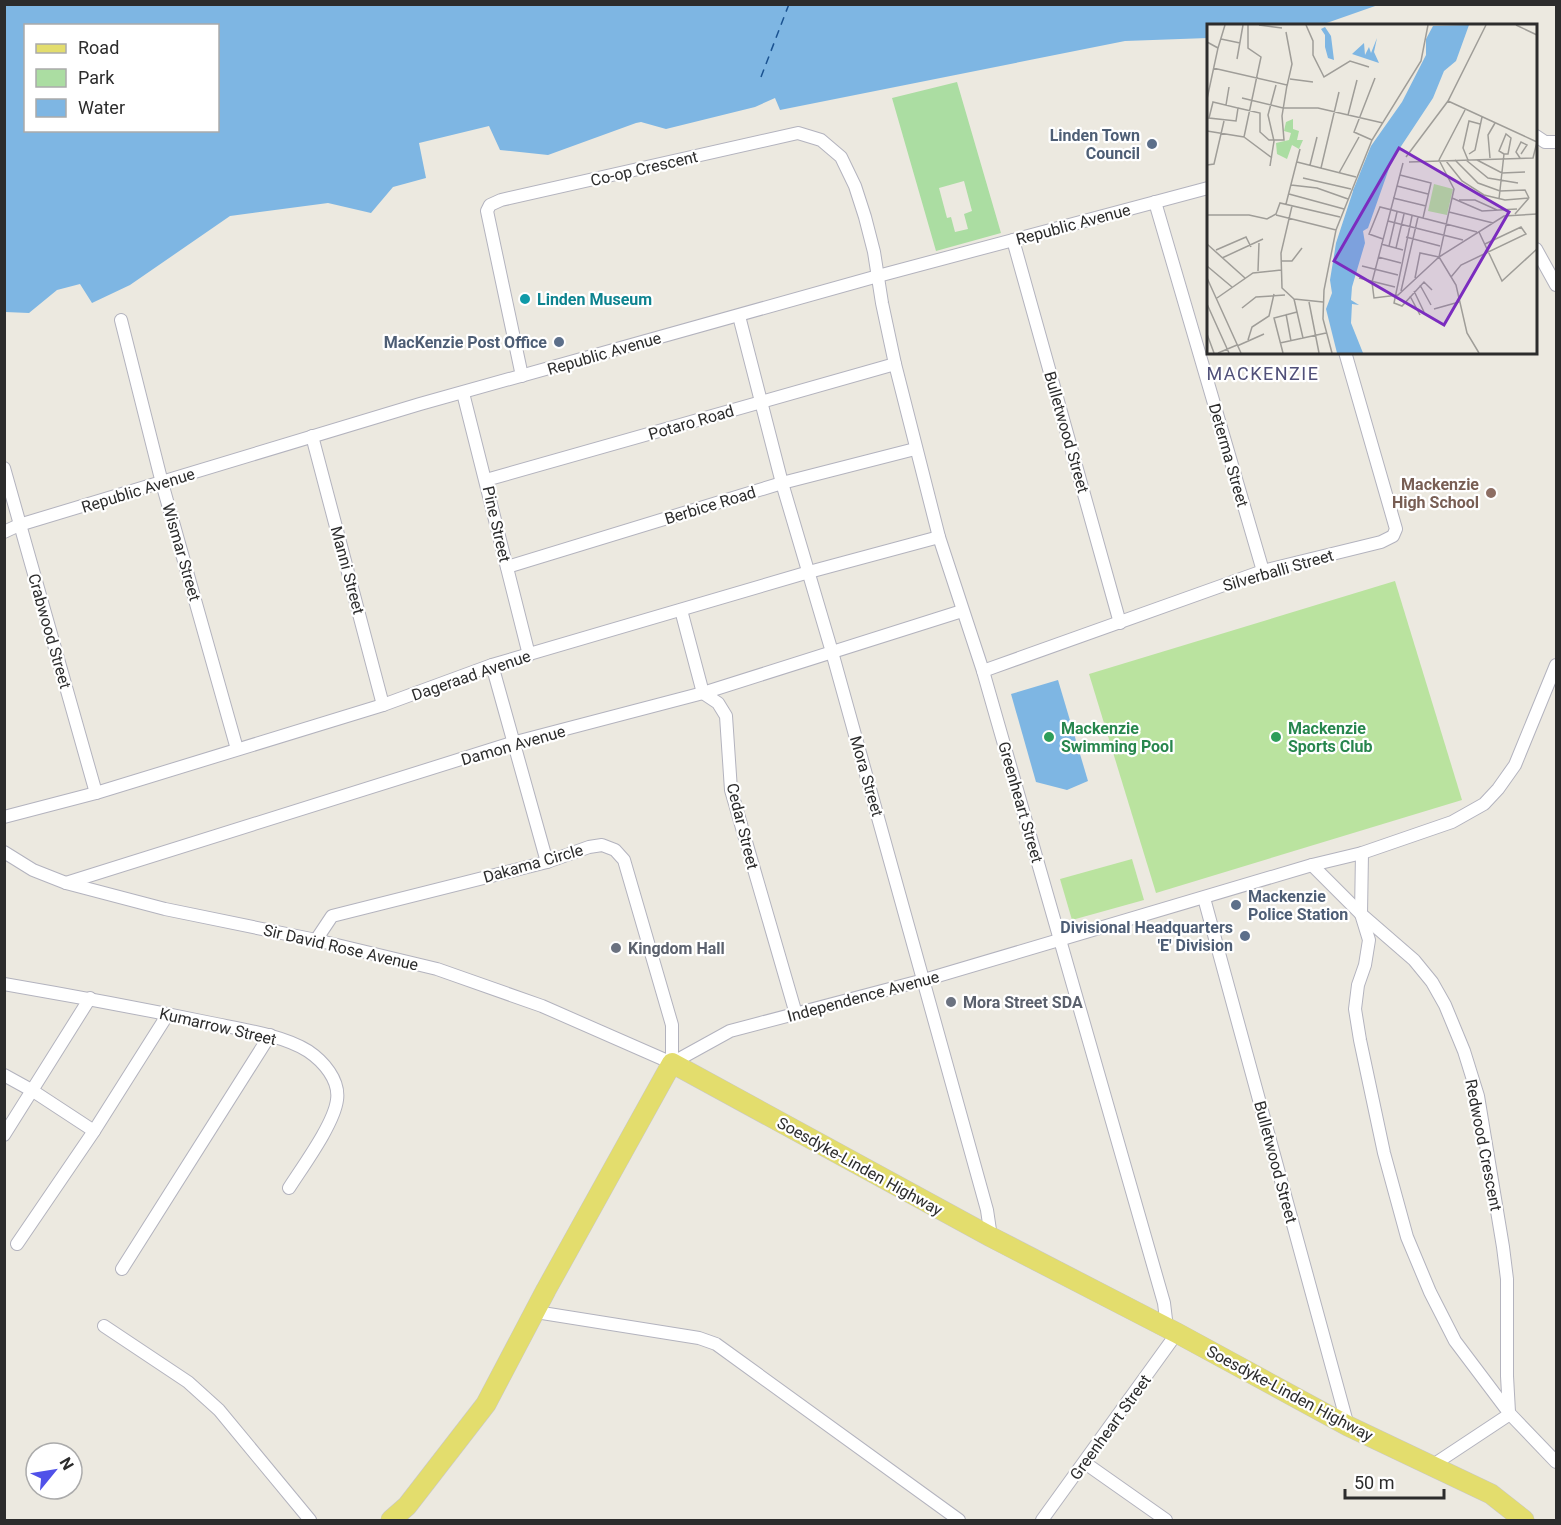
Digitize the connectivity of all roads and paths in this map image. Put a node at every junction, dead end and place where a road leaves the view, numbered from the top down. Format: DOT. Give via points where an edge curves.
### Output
graph roads {
  1 [pos="1207,189"];
  2 [pos="1155,202"];
  3 [pos="1013,240"];
  4 [pos="1537,251"];
  5 [pos="878,276"];
  6 [pos="1557,285"];
  7 [pos="739,316"];
  8 [pos="121,320"];
  9 [pos="1346,354"];
  10 [pos="895,364"];
  11 [pos="522,376"];
  12 [pos="463,393"];
  13 [pos="760,402"];
  14 [pos="312,436"];
  15 [pos="915,449"];
  16 [pos="4,468"];
  17 [pos="486,480"];
  18 [pos="162,483"];
  19 [pos="782,483"];
  20 [pos="19,525"];
  21 [pos="4,532"];
  22 [pos="939,537"];
  23 [pos="507,567"];
  24 [pos="1263,571"];
  25 [pos="810,572"];
  26 [pos="681,610"];
  27 [pos="962,610"];
  28 [pos="1120,623"];
  29 [pos="832,652"];
  30 [pos="530,655"];
  31 [pos="492,665"];
  32 [pos="1557,666"];
  33 [pos="983,671"];
  34 [pos="703,693"];
  35 [pos="383,705"];
  36 [pos="512,743"];
  37 [pos="237,749"];
  38 [pos="96,793"];
  39 [pos="4,817"];
  40 [pos="4,852"];
  41 [pos="1362,853"];
  42 [pos="547,862"];
  43 [pos="1312,865"];
  44 [pos="66,883"];
  45 [pos="1204,898"];
  46 [pos="1361,914"];
  47 [pos="1060,939"];
  48 [pos="316,940"];
  49 [pos="924,980"];
  50 [pos="4,984"];
  51 [pos="90,998"];
  52 [pos="168,1014"];
  53 [pos="796,1014"];
  54 [pos="270,1035"];
  55 [pos="672,1063"];
  56 [pos="4,1075"];
  57 [pos="33,1091"];
  58 [pos="94,1131"];
  59 [pos="4,1135"];
  60 [pos="289,1188"];
  61 [pos="991,1237"];
  62 [pos="17,1244"];
  63 [pos="122,1269"];
  64 [pos="536,1312"];
  65 [pos="104,1326"];
  66 [pos="1172,1330"];
  67 [pos="1509,1413"];
  68 [pos="1348,1426"];
  69 [pos="1557,1462"];
  70 [pos="1085,1463"];
  71 [pos="1433,1465"];
  72 [pos="310,1521"];
  73 [pos="391,1521"];
  74 [pos="959,1521"];
  75 [pos="1042,1521"];
  76 [pos="1166,1521"];
  77 [pos="1524,1521"];
  1 -- 2 [label="street, Republic Avenue"];
  2 -- 3 [label="street, Republic Avenue"];
  2 -- 24 [label="street, Determa Street"];
  3 -- 5 [label="street, Republic Avenue"];
  3 -- 28 [label="street, Bulletwood Street"];
  4 -- 6 [label="street"];
  5 -- 7 [label="street, Republic Avenue"];
  5 -- 10 [label="street, Greenheart Street"];
  5 -- 11 [label="street, Co-op Crescent" via="865,217 841,157 821,140 798,133 501,200 487,211"];
  7 -- 11 [label="street, Republic Avenue"];
  7 -- 13 [label="street, Mora Street"];
  8 -- 18 [label="street, Wismar Street"];
  9 -- 24 [label="street, Silverballi Street" via="1396,529 1393,536 1381,542"];
  10 -- 13 [label="street, Potaro Road"];
  10 -- 15 [label="street, Greenheart Street"];
  11 -- 12 [label="street, Republic Avenue"];
  12 -- 14 [label="street, Republic Avenue"];
  12 -- 17 [label="street, Pine Street"];
  13 -- 17 [label="street, Potaro Road"];
  13 -- 19 [label="street, Mora Street"];
  14 -- 18 [label="street, Republic Avenue"];
  14 -- 35 [label="street, Manni Street"];
  15 -- 19 [label="street, Berbice Road"];
  15 -- 22 [label="street, Greenheart Street"];
  16 -- 20 [label="street, Crabwood Street"];
  17 -- 23 [label="street, Pine Street"];
  18 -- 20 [label="street, Republic Avenue"];
  18 -- 37 [label="street, Wismar Street"];
  19 -- 23 [label="street, Berbice Road"];
  19 -- 25 [label="street, Mora Street"];
  20 -- 21 [label="street, Republic Avenue"];
  20 -- 38 [label="street, Crabwood Street"];
  22 -- 25 [label="street, Dageraad Avenue"];
  22 -- 27 [label="street, Greenheart Street"];
  23 -- 30 [label="street, Pine Street"];
  24 -- 28 [label="street, Silverballi Street"];
  25 -- 26 [label="street, Dageraad Avenue"];
  25 -- 29 [label="street, Mora Street"];
  26 -- 30 [label="street, Dageraad Avenue"];
  26 -- 34 [label="street"];
  27 -- 29 [label="street, Damon Avenue"];
  27 -- 33 [label="street, Greenheart Street"];
  28 -- 33 [label="street, Silverballi Street"];
  29 -- 34 [label="street, Damon Avenue"];
  29 -- 49 [label="street, Mora Street"];
  30 -- 31 [label="street, Dageraad Avenue"];
  31 -- 35 [label="street, Dageraad Avenue"];
  31 -- 36 [label="street"];
  32 -- 41 [label="street, Independence Avenue" via="1515,765 1484,804 1452,822"];
  33 -- 47 [label="street, Greenheart Street"];
  34 -- 36 [label="street, Damon Avenue"];
  34 -- 53 [label="street, Cedar Street" via="718,703 726,716 731,790"];
  35 -- 37 [label="street, Dageraad Avenue"];
  36 -- 42 [label="street"];
  36 -- 44 [label="street, Damon Avenue"];
  37 -- 38 [label="street, Dageraad Avenue"];
  38 -- 39 [label="street, Dageraad Avenue"];
  40 -- 44 [label="street, Sir David Rose Avenue" via="33,870"];
  41 -- 43 [label="street, Independence Avenue"];
  41 -- 46 [label="street"];
  42 -- 48 [label="street, Dakama Circle" via="332,916"];
  42 -- 55 [label="street, Dakama Circle" via="602,845 615,850 624,860 672,1025"];
  43 -- 45 [label="street, Independence Avenue"];
  43 -- 46 [label="street, Redwood Crescent"];
  44 -- 48 [label="street, Sir David Rose Avenue" via="165,909"];
  45 -- 47 [label="street, Independence Avenue"];
  45 -- 68 [label="street, Bulletwood Street"];
  46 -- 67 [label="street" via="1369,939 1355,1009 1384,1154 1407,1237 1455,1341"];
  46 -- 67 [label="street, Redwood Crescent" via="1432,981 1464,1052 1478,1096 1507,1279"];
  47 -- 49 [label="street, Independence Avenue"];
  47 -- 66 [label="street, Greenheart Street"];
  48 -- 55 [label="street, Sir David Rose Avenue" via="437,969 542,1006"];
  49 -- 53 [label="street, Independence Avenue"];
  49 -- 61 [label="street, Mora Street"];
  50 -- 51 [label="street, Kumarrow Street"];
  51 -- 52 [label="street, Kumarrow Street"];
  51 -- 57 [label="street"];
  52 -- 54 [label="street, Kumarrow Street"];
  52 -- 58 [label="street"];
  53 -- 55 [label="street, Independence Avenue" via="730,1031"];
  54 -- 60 [label="street, Kumarrow Street" via="306,1050 322,1063 334,1079 337,1099 330,1119"];
  54 -- 63 [label="street"];
  55 -- 61 [label="main road, Soesdyke-Linden Highway"];
  55 -- 64 [label="main road"];
  56 -- 57 [label="street"];
  57 -- 58 [label="street"];
  57 -- 59 [label="street"];
  58 -- 62 [label="street"];
  61 -- 66 [label="main road, Soesdyke-Linden Highway"];
  64 -- 73 [label="main road" via="486,1404"];
  64 -- 74 [label="street" via="716,1344"];
  65 -- 72 [label="street" via="188,1382 219,1410"];
  66 -- 68 [label="main road, Soesdyke-Linden Highway"];
  66 -- 70 [label="street, Greenheart Street"];
  67 -- 69 [label="street"];
  67 -- 71 [label="street"];
  68 -- 71 [label="main road, Soesdyke-Linden Highway"];
  70 -- 75 [label="street, Greenheart Street"];
  70 -- 76 [label="street"];
  71 -- 77 [label="main road, Soesdyke-Linden Highway" via="1491,1494"];
}
